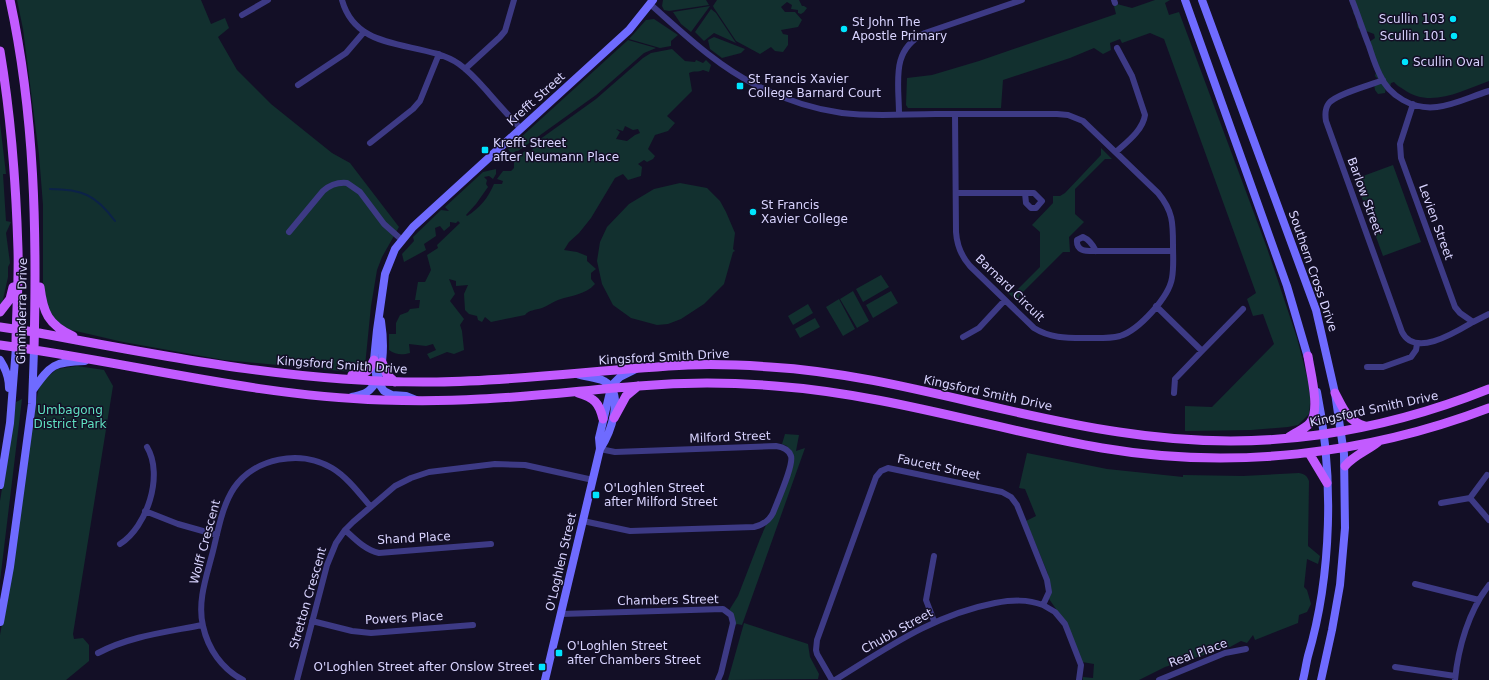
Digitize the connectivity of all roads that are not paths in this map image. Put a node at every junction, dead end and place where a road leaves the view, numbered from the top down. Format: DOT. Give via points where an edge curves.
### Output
graph roads {
  1 [pos="10,0"];
  2 [pos="268,0"];
  3 [pos="342,0"];
  4 [pos="514,0"];
  5 [pos="1022,0"];
  6 [pos="1352,0"];
  7 [pos="1202,1"];
  8 [pos="651,2"];
  9 [pos="1186,4"];
  10 [pos="242,15"];
  11 [pos="364,32"];
  12 [pos="1117,48"];
  13 [pos="0,50"];
  14 [pos="439,54"];
  15 [pos="465,69"];
  16 [pos="1383,80"];
  17 [pos="298,85"];
  18 [pos="1489,90"];
  19 [pos="1413,104"];
  20 [pos="899,114"];
  21 [pos="955,114"];
  22 [pos="521,129"];
  23 [pos="370,143"];
  24 [pos="1116,152"];
  25 [pos="956,193"];
  26 [pos="1024,193"];
  27 [pos="289,232"];
  28 [pos="402,240"];
  29 [pos="1096,251"];
  30 [pos="1173,251"];
  31 [pos="18,252"];
  32 [pos="35,260"];
  33 [pos="1005,300"];
  34 [pos="1156,306"];
  35 [pos="1243,309"];
  36 [pos="0,312"];
  37 [pos="1489,314"];
  38 [pos="1473,322"];
  39 [pos="0,327"];
  40 [pos="16,330"];
  41 [pos="34,332"];
  42 [pos="963,337"];
  43 [pos="85,341"];
  44 [pos="1417,344"];
  45 [pos="0,345"];
  46 [pos="16,347"];
  47 [pos="34,350"];
  48 [pos="1202,351"];
  49 [pos="1308,356"];
  50 [pos="0,360"];
  51 [pos="92,360"];
  52 [pos="378,361"];
  53 [pos="1367,367"];
  54 [pos="636,368"];
  55 [pos="576,374"];
  56 [pos="320,378"];
  57 [pos="377,381"];
  58 [pos="395,382"];
  59 [pos="640,386"];
  60 [pos="611,388"];
  61 [pos="32,390"];
  62 [pos="1489,390"];
  63 [pos="574,392"];
  64 [pos="1174,393"];
  65 [pos="1335,393"];
  66 [pos="348,398"];
  67 [pos="419,401"];
  68 [pos="1489,408"];
  69 [pos="614,418"];
  70 [pos="604,419"];
  71 [pos="10,422"];
  72 [pos="1365,426"];
  73 [pos="1341,431"];
  74 [pos="1324,434"];
  75 [pos="1288,438"];
  76 [pos="1379,441"];
  77 [pos="146,446"];
  78 [pos="1343,447"];
  79 [pos="600,450"];
  80 [pos="1326,451"];
  81 [pos="1309,453"];
  82 [pos="1345,466"];
  83 [pos="1487,474"];
  84 [pos="593,480"];
  85 [pos="1327,483"];
  86 [pos="0,485"];
  87 [pos="1470,498"];
  88 [pos="1441,503"];
  89 [pos="370,506"];
  90 [pos="145,510"];
  91 [pos="1489,520"];
  92 [pos="583,521"];
  93 [pos="344,530"];
  94 [pos="217,535"];
  95 [pos="120,544"];
  96 [pos="491,544"];
  97 [pos="934,556"];
  98 [pos="1415,584"];
  99 [pos="1489,585"];
  100 [pos="1478,600"];
  101 [pos="1043,604"];
  102 [pos="561,614"];
  103 [pos="312,621"];
  104 [pos="934,621"];
  105 [pos="0,622"];
  106 [pos="202,625"];
  107 [pos="473,625"];
  108 [pos="1246,649"];
  109 [pos="98,653"];
  110 [pos="1395,667"];
  111 [pos="1455,678"];
  112 [pos="243,680"];
  113 [pos="297,680"];
  114 [pos="545,680"];
  115 [pos="718,680"];
  116 [pos="833,680"];
  117 [pos="1079,680"];
  118 [pos="1159,680"];
  119 [pos="1303,680"];
  120 [pos="1321,680"];
  1 -- 32 [label="main road, Ginninderra Drive" via="30,133"];
  2 -- 10 [label="street"];
  3 -- 11 [label="street" via="352,19"];
  4 -- 15 [label="street" via="505,31"];
  5 -- 20 [label="street" via="925,33 909,44 901,56 899,66"];
  6 -- 16 [label="street"];
  7 -- 65 [label="main road, Southern Cross Drive" via="1316,310"];
  8 -- 20 [label="street, Barnard Circuit" via="706,52 744,79 790,100 843,113"];
  8 -- 22 [label="main road, Krefft Street" via="629,30"];
  9 -- 49 [label="main road" via="1287,286"];
  11 -- 14 [label="street" via="386,43"];
  11 -- 17 [label="street" via="346,53"];
  12 -- 24 [label="street" via="1132,76 1145,110 1145,120"];
  13 -- 31 [label="main road, Ginninderra Drive" via="12,139"];
  14 -- 15 [label="street"];
  14 -- 23 [label="street" via="420,101 414,109"];
  15 -- 22 [label="street"];
  16 -- 19 [label="street" via="1395,95"];
  16 -- 44 [label="street, Barlow Street" via="1337,97 1329,103 1325,114 1402,332 1408,340"];
  18 -- 19 [label="street" via="1446,106 1423,107"];
  19 -- 38 [label="street, Levien Street" via="1400,144 1401,158 1456,307"];
  20 -- 21 [label="street, Barnard Circuit"];
  21 -- 24 [label="street, Barnard Circuit" via="1068,115 1083,121"];
  21 -- 25 [label="street, Barnard Circuit"];
  22 -- 28 [label="main road, Krefft Street" via="413,227"];
  24 -- 30 [label="street, Barnard Circuit" via="1165,202 1171,216"];
  25 -- 26 [label="street"];
  25 -- 33 [label="street, Barnard Circuit" via="956,232 963,258"];
  27 -- 28 [label="street" via="323,191 336,183 347,182 360,192 384,224"];
  28 -- 52 [label="main road, Krefft Street" via="390,259 382,289 377,330"];
  29 -- 30 [label="street"];
  30 -- 34 [label="street, Barnard Circuit" via="1169,289"];
  31 -- 36 [label="main road" via="12,293"];
  31 -- 40 [label="main road, Ginninderra Drive"];
  32 -- 41 [label="main road, Ginninderra Drive"];
  32 -- 43 [label="main road" via="41,302 47,317 59,329"];
  33 -- 34 [label="street, Barnard Circuit" via="1042,334 1063,338 1121,336 1135,327"];
  33 -- 42 [label="street" via="979,328"];
  34 -- 48 [label="street"];
  35 -- 48 [label="street"];
  37 -- 38 [label="street"];
  38 -- 44 [label="street" via="1453,334"];
  39 -- 40 [label="main road, Kingsford Smith Drive"];
  40 -- 41 [label="main road, Kingsford Smith Drive"];
  40 -- 46 [label="main road, Ginninderra Drive"];
  41 -- 43 [label="main road, Kingsford Smith Drive"];
  41 -- 47 [label="main road, Ginninderra Drive"];
  43 -- 56 [label="main road, Kingsford Smith Drive"];
  44 -- 53 [label="street" via="1411,357 1383,367"];
  45 -- 46 [label="main road"];
  46 -- 47 [label="main road"];
  46 -- 71 [label="main road, Ginninderra Drive"];
  47 -- 51 [label="main road"];
  47 -- 61 [label="main road, Ginninderra Drive"];
  48 -- 64 [label="street" via="1175,379"];
  49 -- 74 [label="main road"];
  49 -- 75 [label="main road" via="1315,402 1314,413 1310,422"];
  50 -- 71 [label="main road" via="6,368 9,381"];
  51 -- 61 [label="main road" via="55,365"];
  51 -- 66 [label="main road" via="261,389"];
  52 -- 56 [label="main road" via="363,374"];
  52 -- 57 [label="main road, Krefft Street"];
  52 -- 58 [label="main road"];
  54 -- 55 [label="main road, Kingsford Smith Drive"];
  54 -- 60 [label="main road" via="620,377"];
  54 -- 75 [label="main road, Kingsford Smith Drive" via="733,365 822,372 908,387 1118,432 1194,440"];
  55 -- 58 [label="main road, Kingsford Smith Drive" via="480,381"];
  55 -- 60 [label="main road" via="605,382"];
  56 -- 57 [label="main road, Kingsford Smith Drive"];
  57 -- 58 [label="main road, Kingsford Smith Drive"];
  57 -- 66 [label="main road" via="366,393"];
  57 -- 67 [label="main road" via="384,391 392,395 406,396"];
  59 -- 60 [label="main road"];
  59 -- 69 [label="main road" via="626,396"];
  59 -- 81 [label="main road" via="732,383 820,390 1127,452 1231,458"];
  60 -- 63 [label="main road"];
  60 -- 69 [label="main road, O'Loghlen Street" via="616,405"];
  60 -- 70 [label="main road, O'Loghlen Street"];
  61 -- 105 [label="main road, Ginninderra Drive" via="10,567"];
  62 -- 72 [label="main road, Kingsford Smith Drive" via="1444,406"];
  63 -- 67 [label="main road"];
  63 -- 70 [label="main road" via="595,400"];
  65 -- 72 [label="main road" via="1350,419"];
  65 -- 73 [label="main road, Southern Cross Drive"];
  66 -- 67 [label="main road"];
  68 -- 76 [label="main road" via="1452,422"];
  69 -- 79 [label="main road, O'Loghlen Street"];
  70 -- 79 [label="main road, O'Loghlen Street" via="599,438"];
  71 -- 86 [label="main road, Ginninderra Drive"];
  72 -- 73 [label="main road, Kingsford Smith Drive"];
  73 -- 74 [label="main road, Kingsford Smith Drive"];
  73 -- 78 [label="main road, Southern Cross Drive"];
  74 -- 75 [label="main road, Kingsford Smith Drive"];
  74 -- 80 [label="main road"];
  76 -- 78 [label="main road"];
  76 -- 82 [label="main road"];
  77 -- 90 [label="street" via="151,454 154,472"];
  78 -- 80 [label="main road"];
  78 -- 82 [label="main road, Southern Cross Drive"];
  79 -- 84 [label="main road, O'Loghlen Street"];
  79 -- 92 [label="street, Milford Street" via="615,452 776,446 788,452 792,461 773,513 760,526 630,531"];
  80 -- 81 [label="main road"];
  80 -- 85 [label="main road"];
  81 -- 85 [label="main road"];
  82 -- 120 [label="main road, Southern Cross Drive" via="1340,585"];
  83 -- 87 [label="street"];
  84 -- 89 [label="street, Stretton Crescent" via="513,464 447,468 403,482"];
  84 -- 92 [label="main road, O'Loghlen Street"];
  85 -- 119 [label="main road" via="1327,532 1322,584"];
  87 -- 88 [label="street"];
  87 -- 91 [label="street"];
  89 -- 93 [label="street, Stretton Crescent"];
  89 -- 94 [label="street, Wolff Crescent" via="333,468 312,460 270,461 257,467 238,482 226,503"];
  90 -- 94 [label="street" via="178,524"];
  90 -- 95 [label="street" via="132,534"];
  92 -- 102 [label="main road, O'Loghlen Street"];
  93 -- 96 [label="street, Shand Place" via="363,546 379,553"];
  93 -- 103 [label="street, Stretton Crescent" via="331,554"];
  94 -- 106 [label="street, Wolff Crescent" via="202,593"];
  97 -- 104 [label="street" via="926,600"];
  98 -- 100 [label="street"];
  99 -- 100 [label="street"];
  100 -- 111 [label="street" via="1470,618"];
  101 -- 104 [label="street, Chubb Street" via="1027,600 1005,602"];
  101 -- 116 [label="street, Faucett Street" via="1049,592 1047,580 1017,505 1011,497 1002,492 892,468 884,469 876,477 817,640 817,654"];
  101 -- 117 [label="street" via="1055,612 1064,624 1080,661"];
  102 -- 114 [label="main road, O'Loghlen Street"];
  102 -- 115 [label="street, Chambers Street" via="723,609 731,615 733,623"];
  103 -- 107 [label="street, Powers Place" via="352,631 371,632"];
  103 -- 113 [label="street, Stretton Crescent"];
  104 -- 116 [label="street, Chubb Street"];
  106 -- 109 [label="street" via="128,640"];
  106 -- 112 [label="street, Wolff Crescent" via="212,651 226,668"];
  108 -- 118 [label="street, Real Place" via="1225,653"];
  110 -- 111 [label="street"];
}
